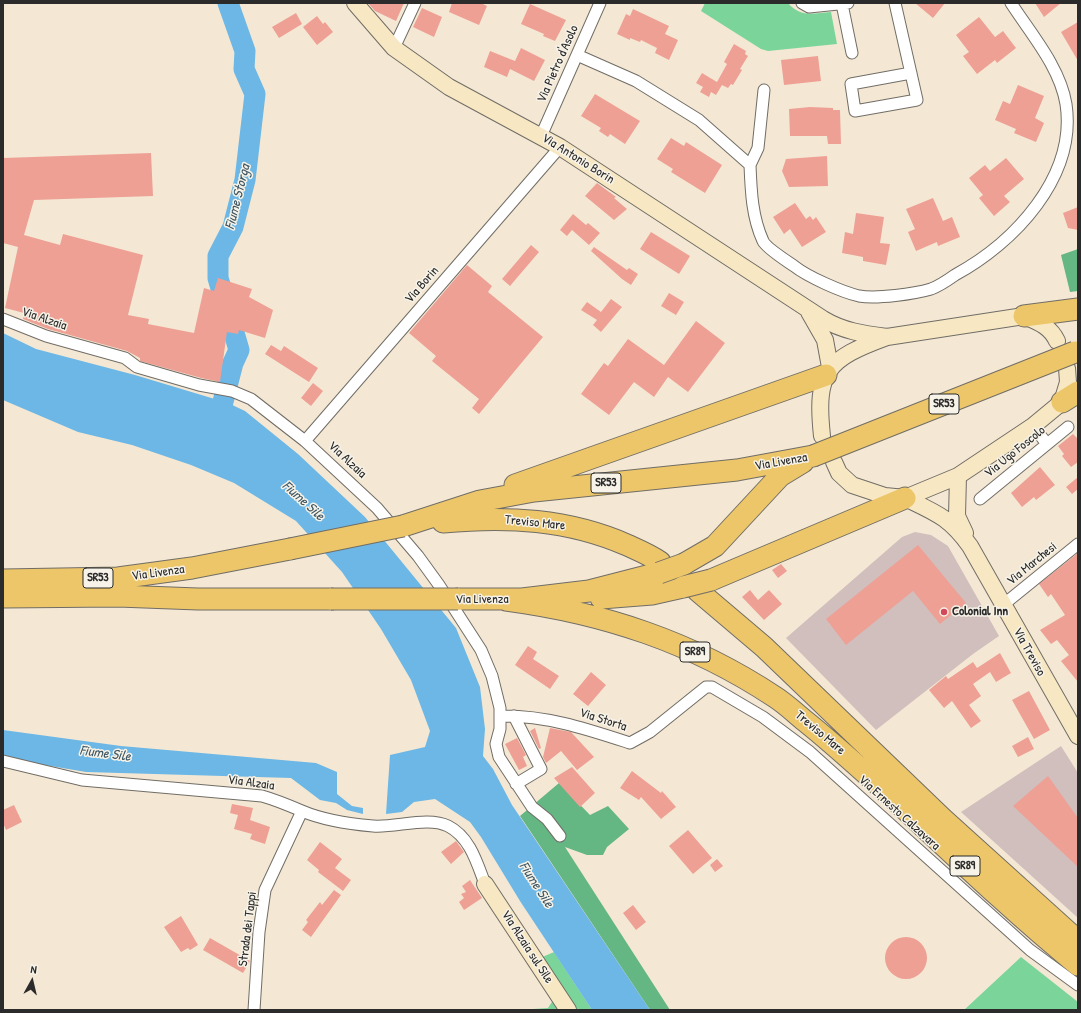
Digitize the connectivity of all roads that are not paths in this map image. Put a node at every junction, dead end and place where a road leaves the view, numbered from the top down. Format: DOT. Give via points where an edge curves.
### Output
graph roads {
  1 [pos="355,3"];
  2 [pos="415,3"];
  3 [pos="600,3"];
  4 [pos="802,3"];
  5 [pos="895,3"];
  6 [pos="1011,3"];
  7 [pos="845,4"];
  8 [pos="394,48"];
  9 [pos="852,53"];
  10 [pos="577,55"];
  11 [pos="911,73"];
  12 [pos="764,90"];
  13 [pos="541,136"];
  14 [pos="560,147"];
  15 [pos="750,165"];
  16 [pos="1078,309"];
  17 [pos="808,311"];
  18 [pos="1024,316"];
  19 [pos="3,319"];
  20 [pos="886,336"];
  21 [pos="1057,341"];
  22 [pos="1073,357"];
  23 [pos="828,371"];
  24 [pos="1070,397"];
  25 [pos="1033,426"];
  26 [pos="1068,428"];
  27 [pos="822,436"];
  28 [pos="305,441"];
  29 [pos="1047,444"];
  30 [pos="813,456"];
  31 [pos="834,462"];
  32 [pos="958,476"];
  33 [pos="905,498"];
  34 [pos="980,499"];
  35 [pos="480,501"];
  36 [pos="403,526"];
  37 [pos="1078,544"];
  38 [pos="970,546"];
  39 [pos="659,567"];
  40 [pos="3,580"];
  41 [pos="698,586"];
  42 [pos="3,597"];
  43 [pos="506,600"];
  44 [pos="531,603"];
  45 [pos="1003,605"];
  46 [pos="712,687"];
  47 [pos="500,716"];
  48 [pos="514,716"];
  49 [pos="1078,736"];
  50 [pos="3,761"];
  51 [pos="516,784"];
  52 [pos="302,812"];
  53 [pos="560,836"];
  54 [pos="485,884"];
  55 [pos="1078,941"];
  56 [pos="1078,965"];
  57 [pos="1078,985"];
  58 [pos="254,1010"];
  59 [pos="568,1010"];
  1 -- 8 [label="main road, Via Antonio Borin"];
  2 -- 8 [label="street"];
  3 -- 10 [label="street, Via Pietro d'Asolo"];
  4 -- 7 [label="street" via="809,8"];
  5 -- 11 [label="street"];
  6 -- 15 [label="street" via="1048,59 1059,82 1066,104 1065,143 1048,189 1034,208 1006,240 971,267 932,288 895,296 860,296 806,275 763,243 752,203"];
  7 -- 9 [label="street"];
  8 -- 13 [label="main road, Via Antonio Borin" via="449,87"];
  10 -- 13 [label="street, Via Pietro d'Asolo"];
  10 -- 15 [label="street" via="636,81 699,120"];
  11 -- 11 [label="street" via="917,100 855,112 851,84"];
  12 -- 15 [label="street" via="758,148"];
  13 -- 14 [label="main road, Via Antonio Borin"];
  14 -- 17 [label="main road, Via Antonio Borin"];
  14 -- 28 [label="street, Via Borin"];
  16 -- 18 [label="highway"];
  17 -- 20 [label="main road, Via Antonio Borin" via="850,332"];
  17 -- 23 [label="main road, Via Antonio Borin" via="825,340"];
  18 -- 20 [label="main road"];
  18 -- 21 [label="main road" via="1053,331"];
  19 -- 28 [label="street, Via Alzaia" via="46,336 125,358 137,367 199,385 232,391 251,399"];
  20 -- 23 [label="main road" via="842,356"];
  22 -- 24 [label="main road" via="1068,382"];
  22 -- 30 [label="highway, SR53, bridge"];
  23 -- 27 [label="main road" via="819,412"];
  23 -- 35 [label="highway" via="566,468 489,493"];
  24 -- 25 [label="main road"];
  25 -- 29 [label="street"];
  25 -- 32 [label="main road"];
  26 -- 29 [label="street, Via Ugo Foscolo"];
  28 -- 47 [label="street, Via Alzaia" via="377,508 439,585 481,650 492,676"];
  29 -- 34 [label="street, Via Ugo Foscolo"];
  30 -- 35 [label="highway, Via Livenza / SR53" via="737,470 542,490"];
  30 -- 39 [label="highway, Via Livenza / SR53, bridge" via="780,476 715,546 684,564"];
  31 -- 33 [label="main road" via="839,473 852,486 885,496"];
  32 -- 33 [label="main road"];
  32 -- 38 [label="main road, Via Treviso" via="957,516"];
  33 -- 38 [label="main road, Via Treviso" via="947,520"];
  33 -- 41 [label="highway"];
  35 -- 36 [label="highway, Via Livenza / SR53"];
  36 -- 39 [label="highway, Treviso Mare" via="485,518 538,521 585,529 621,542"];
  36 -- 40 [label="highway, Via Livenza / SR53, bridge" via="192,568 118,578"];
  37 -- 45 [label="street, Via Marchesi"];
  38 -- 45 [label="main road, Via Treviso"];
  39 -- 43 [label="highway, Via Livenza / SR53" via="589,591"];
  41 -- 44 [label="highway" via="652,594"];
  41 -- 55 [label="highway, Treviso Mare / SR89" via="943,819"];
  42 -- 43 [label="highway, Via Livenza / SR53, bridge"];
  43 -- 44 [label="highway, Treviso Mare / SR89"];
  44 -- 56 [label="highway, Treviso Mare / SR89" via="578,612 642,630 728,668 777,698 856,764 994,893"];
  45 -- 49 [label="main road, Via Treviso"];
  46 -- 48 [label="street, Via Storta" via="706,687 650,732 630,743 574,725 530,716"];
  46 -- 57 [label="street, Via Ernesto Calzavara" via="763,717 810,752 1030,950"];
  47 -- 48 [label="street, Via Storta"];
  47 -- 51 [label="street, Via Alzaia" via="496,744 499,757"];
  48 -- 51 [label="street" via="541,770"];
  50 -- 52 [label="street, Via Alzaia" via="82,780 262,796 276,799"];
  51 -- 53 [label="street, Via Alzaia" via="532,807 547,819"];
  52 -- 54 [label="street, Via Alzaia" via="374,826 434,822 448,826 460,835 474,854"];
  52 -- 58 [label="street, Strada dei Tappi" via="265,890 259,932"];
  54 -- 59 [label="main road, Via Alzaia sul Sile"];
}
